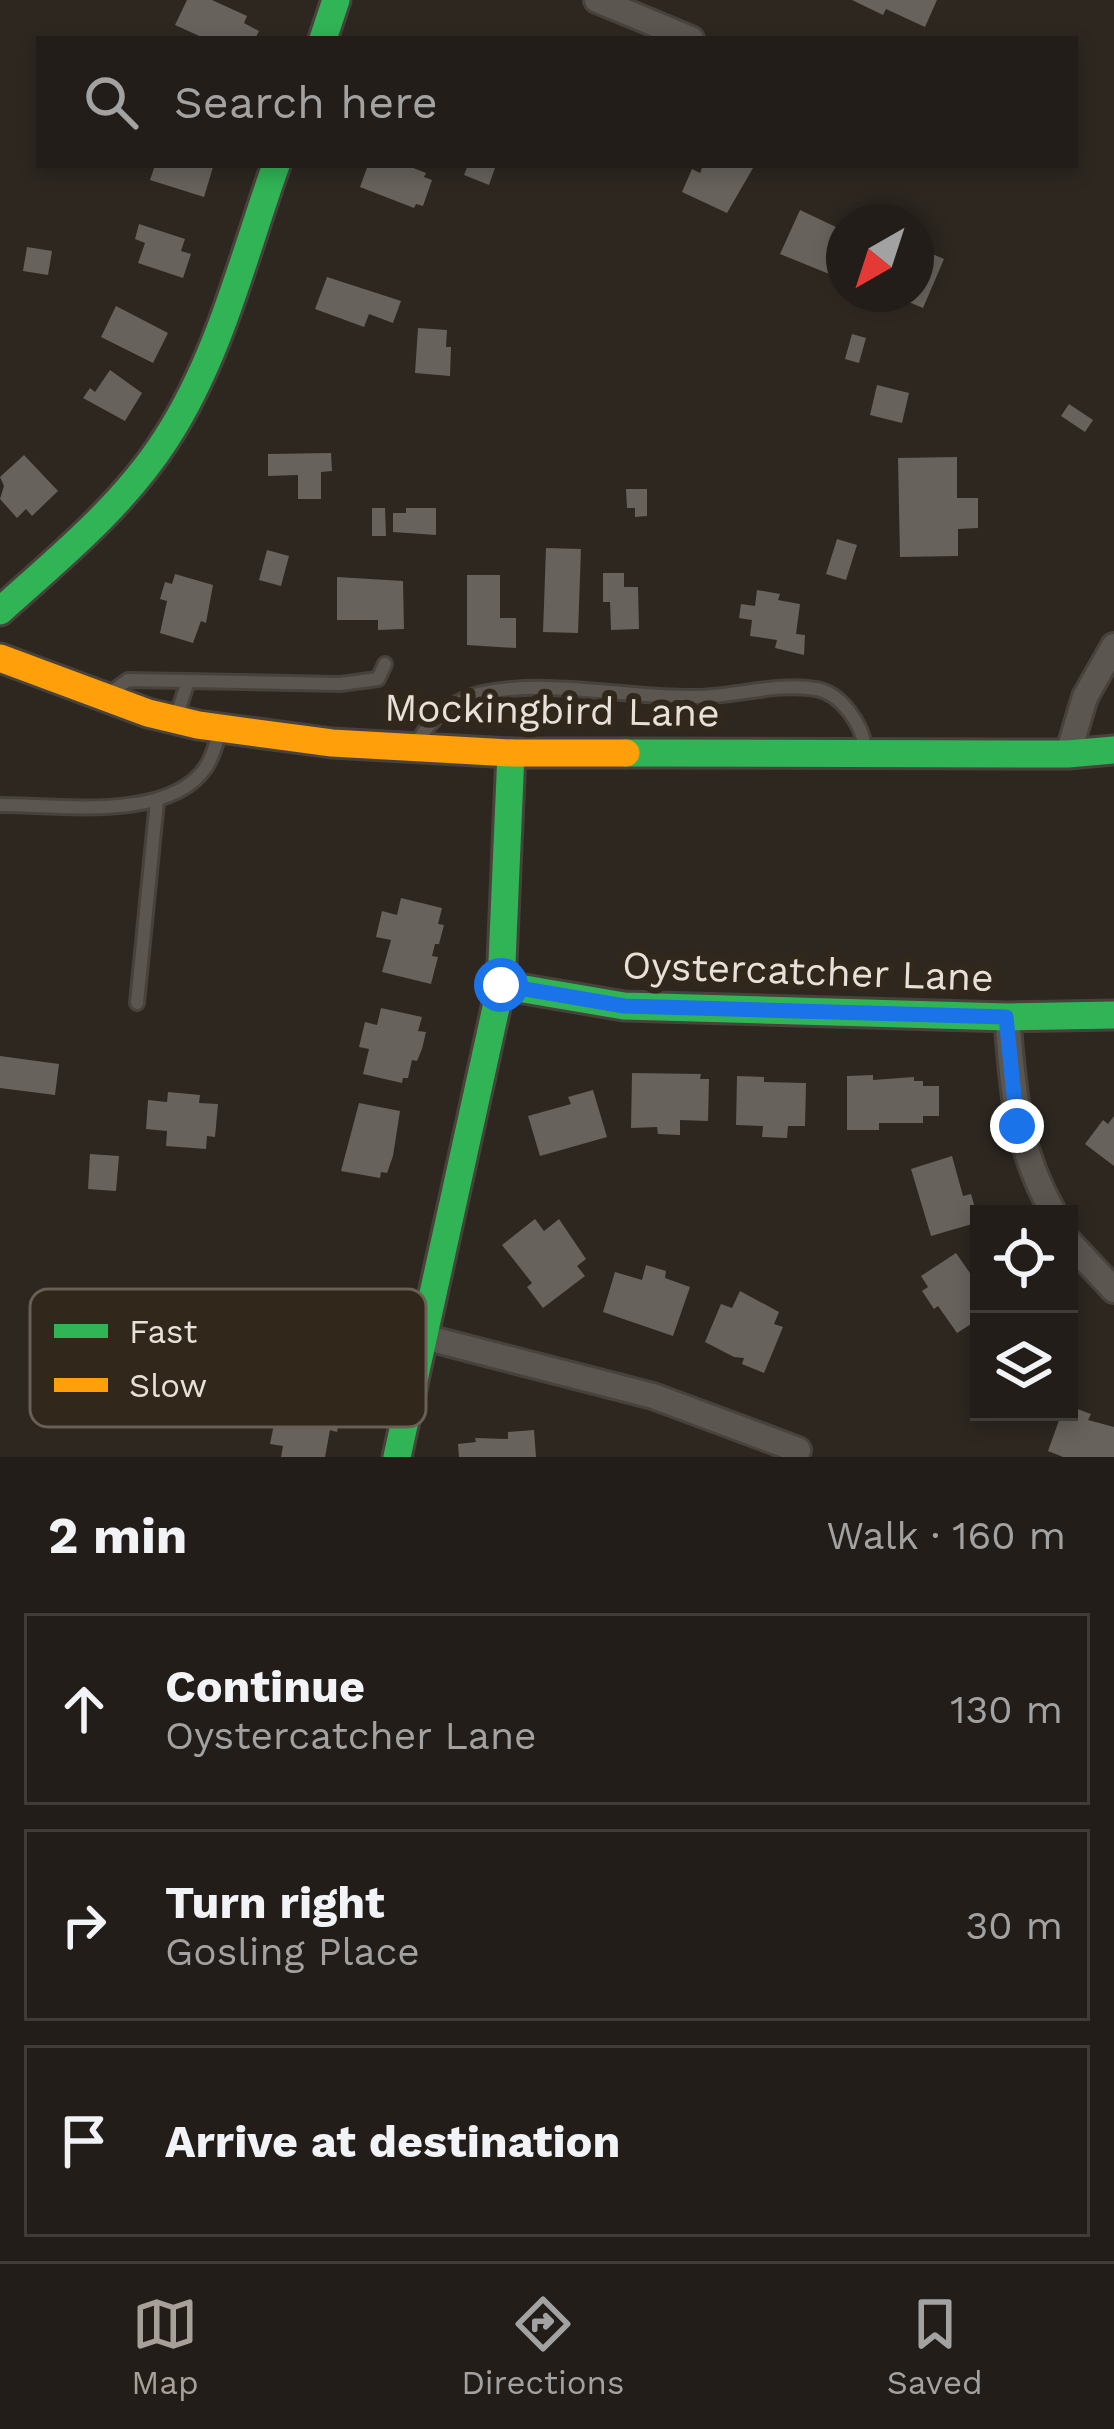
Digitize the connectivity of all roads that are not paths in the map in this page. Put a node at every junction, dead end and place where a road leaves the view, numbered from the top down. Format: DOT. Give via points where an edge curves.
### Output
graph roads {
  1 [pos="336,0"];
  2 [pos="597,0"];
  3 [pos="323,36"];
  4 [pos="685,36"];
  5 [pos="274,168"];
  6 [pos="0,611"];
  7 [pos="1114,646"];
  8 [pos="0,658"];
  9 [pos="385,664"];
  10 [pos="188,681"];
  11 [pos="106,697"];
  12 [pos="176,719"];
  13 [pos="222,728"];
  14 [pos="415,748"];
  15 [pos="1114,750"];
  16 [pos="511,754"];
  17 [pos="866,754"];
  18 [pos="1068,754"];
  19 [pos="158,801"];
  20 [pos="0,805"];
  21 [pos="501,985"];
  22 [pos="137,1004"];
  23 [pos="1114,1015"];
  24 [pos="1006,1017"];
  25 [pos="1049,1205"];
  26 [pos="1078,1252"];
  27 [pos="1114,1290"];
  28 [pos="426,1328"];
  29 [pos="426,1338"];
  30 [pos="402,1427"];
  31 [pos="798,1450"];
  32 [pos="398,1457"];
  1 -- 3 [label="street"];
  2 -- 4 [label="street"];
  5 -- 6 [label="street" via="195,384 165,440 119,497"];
  7 -- 18 [label="street" via="1084,697"];
  8 -- 11 [label="street, Mockingbird Lane"];
  9 -- 10 [label="lane" via="378,679 340,683"];
  10 -- 11 [label="lane" via="128,680"];
  10 -- 12 [label="lane"];
  11 -- 12 [label="street, Mockingbird Lane"];
  12 -- 13 [label="street, Mockingbird Lane"];
  13 -- 14 [label="street, Mockingbird Lane"];
  13 -- 19 [label="lane" via="206,768"];
  14 -- 16 [label="street, Mockingbird Lane"];
  14 -- 17 [label="lane" via="430,719 479,694 697,697 818,689 842,701"];
  15 -- 18 [label="street, Mockingbird Lane"];
  16 -- 17 [label="street, Mockingbird Lane"];
  16 -- 21 [label="street"];
  17 -- 18 [label="street, Mockingbird Lane"];
  19 -- 20 [label="lane"];
  19 -- 22 [label="lane"];
  21 -- 24 [label="street, Oystercatcher Lane" via="624,1006"];
  21 -- 28 [label="street"];
  23 -- 24 [label="street, Oystercatcher Lane"];
  24 -- 25 [label="street" via="1017,1126"];
  26 -- 27 [label="street"];
  29 -- 31 [label="street" via="653,1396"];
  30 -- 32 [label="street"];
}
